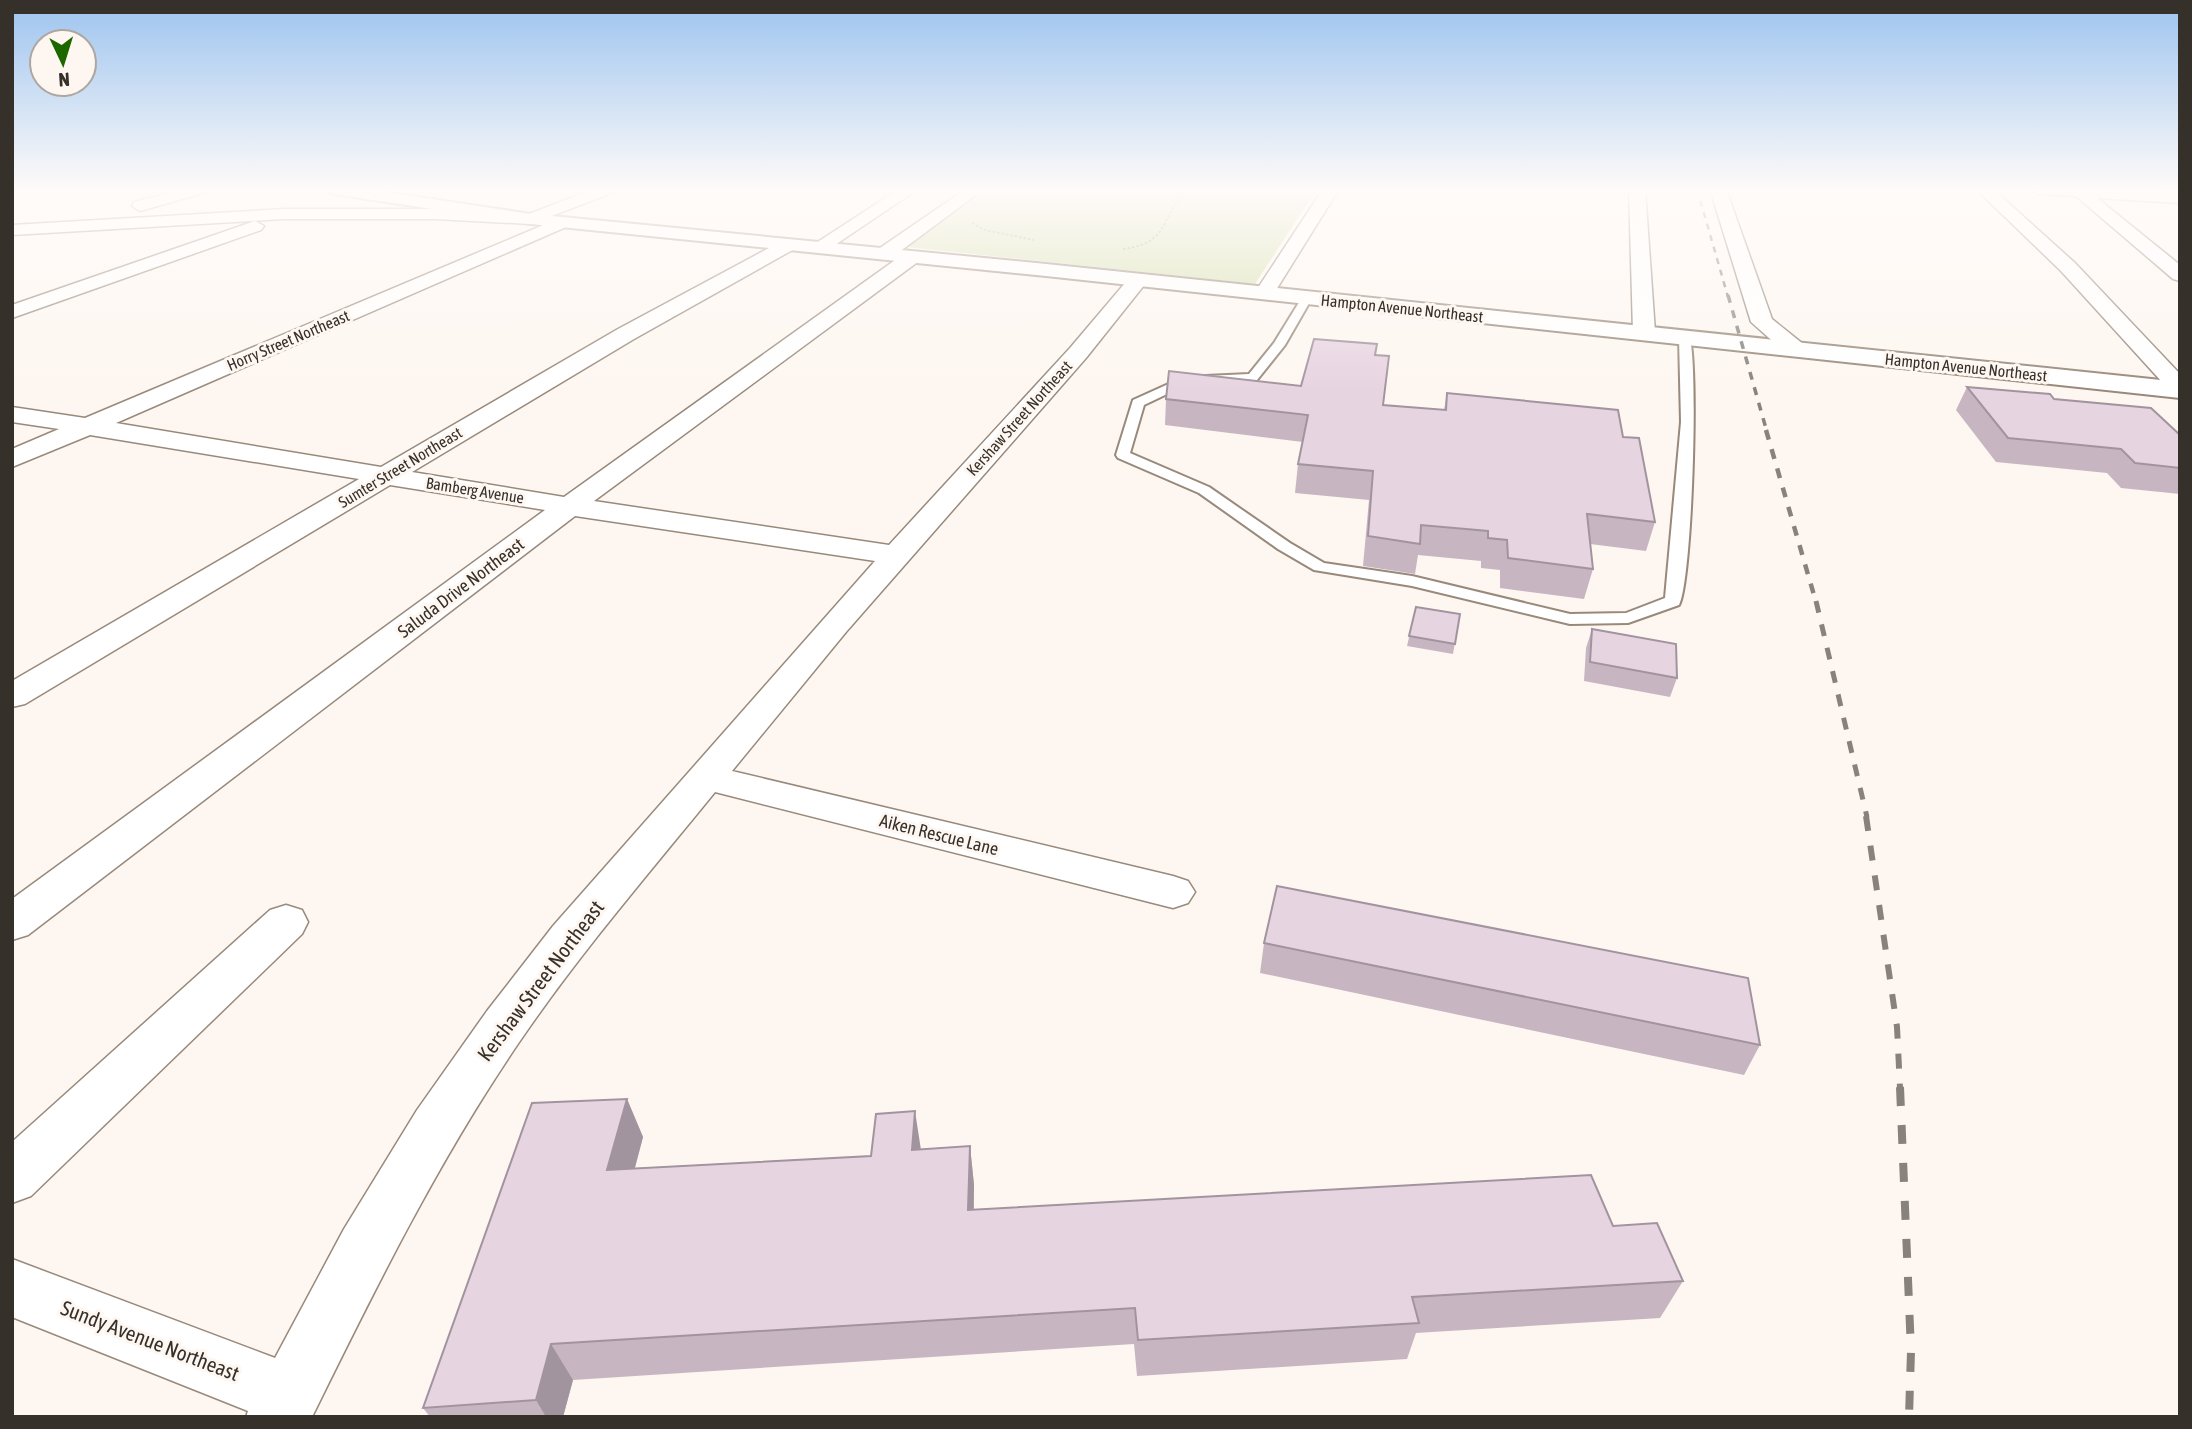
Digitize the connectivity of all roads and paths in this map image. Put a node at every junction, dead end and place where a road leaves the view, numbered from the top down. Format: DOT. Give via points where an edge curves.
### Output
graph roads {
  1 [pos="168,256"];
  2 [pos="484,256"];
  3 [pos="768,256"];
  4 [pos="897,256"];
  5 [pos="905,256"];
  6 [pos="1289,256"];
  7 [pos="1640,256"];
  8 [pos="1740,256"];
  9 [pos="2056,256"];
  10 [pos="2157,256"];
  11 [pos="2180,275"];
  12 [pos="1138,280"];
  13 [pos="1265,294"];
  14 [pos="1307,298"];
  15 [pos="12,312"];
  16 [pos="1644,332"];
  17 [pos="1685,337"];
  18 [pos="1795,349"];
  19 [pos="2180,389"];
  20 [pos="12,414"];
  21 [pos="86,427"];
  22 [pos="12,459"];
  23 [pos="384,476"];
  24 [pos="571,505"];
  25 [pos="897,555"];
  26 [pos="12,696"];
  27 [pos="705,777"];
  28 [pos="1173,892"];
  29 [pos="286,922"];
  30 [pos="12,923"];
  31 [pos="12,1178"];
  32 [pos="12,1288"];
  33 [pos="284,1406"];
  1 -- 15 [label="street"];
  2 -- 21 [label="street, Horry Street Northeast"];
  3 -- 23 [label="street, Sumter Street Northeast"];
  4 -- 24 [label="street, Saluda Drive Northeast"];
  5 -- 12 [label="street, Hampton Avenue Northeast"];
  6 -- 13 [label="street"];
  7 -- 16 [label="street"];
  8 -- 18 [label="street" via="1762,322"];
  9 -- 19 [label="street"];
  10 -- 11 [label="street"];
  12 -- 13 [label="street, Hampton Avenue Northeast"];
  12 -- 25 [label="street, Kershaw Street Northeast"];
  13 -- 14 [label="street, Hampton Avenue Northeast"];
  14 -- 16 [label="street, Hampton Avenue Northeast"];
  14 -- 17 [label="lane" via="1253,377 1184,381 1138,403 1123,455 1203,489 1320,567 1412,581 1570,619 1628,618 1672,601 1688,422"];
  16 -- 17 [label="street, Hampton Avenue Northeast"];
  17 -- 18 [label="street, Hampton Avenue Northeast"];
  18 -- 19 [label="street, Hampton Avenue Northeast"];
  20 -- 21 [label="street, Bamberg Avenue"];
  21 -- 22 [label="street, Horry Street Northeast"];
  21 -- 23 [label="street, Bamberg Avenue"];
  23 -- 24 [label="street, Bamberg Avenue"];
  23 -- 26 [label="street, Sumter Street Northeast"];
  24 -- 25 [label="street, Bamberg Avenue"];
  24 -- 30 [label="street, Saluda Drive Northeast"];
  25 -- 27 [label="street, Kershaw Street Northeast"];
  27 -- 28 [label="street, Aiken Rescue Lane"];
  27 -- 33 [label="street, Kershaw Street Northeast" via="569,938 504,1025 436,1127 365,1249"];
  29 -- 31 [label="street"];
  32 -- 33 [label="street, Sundy Avenue Northeast"];
}
